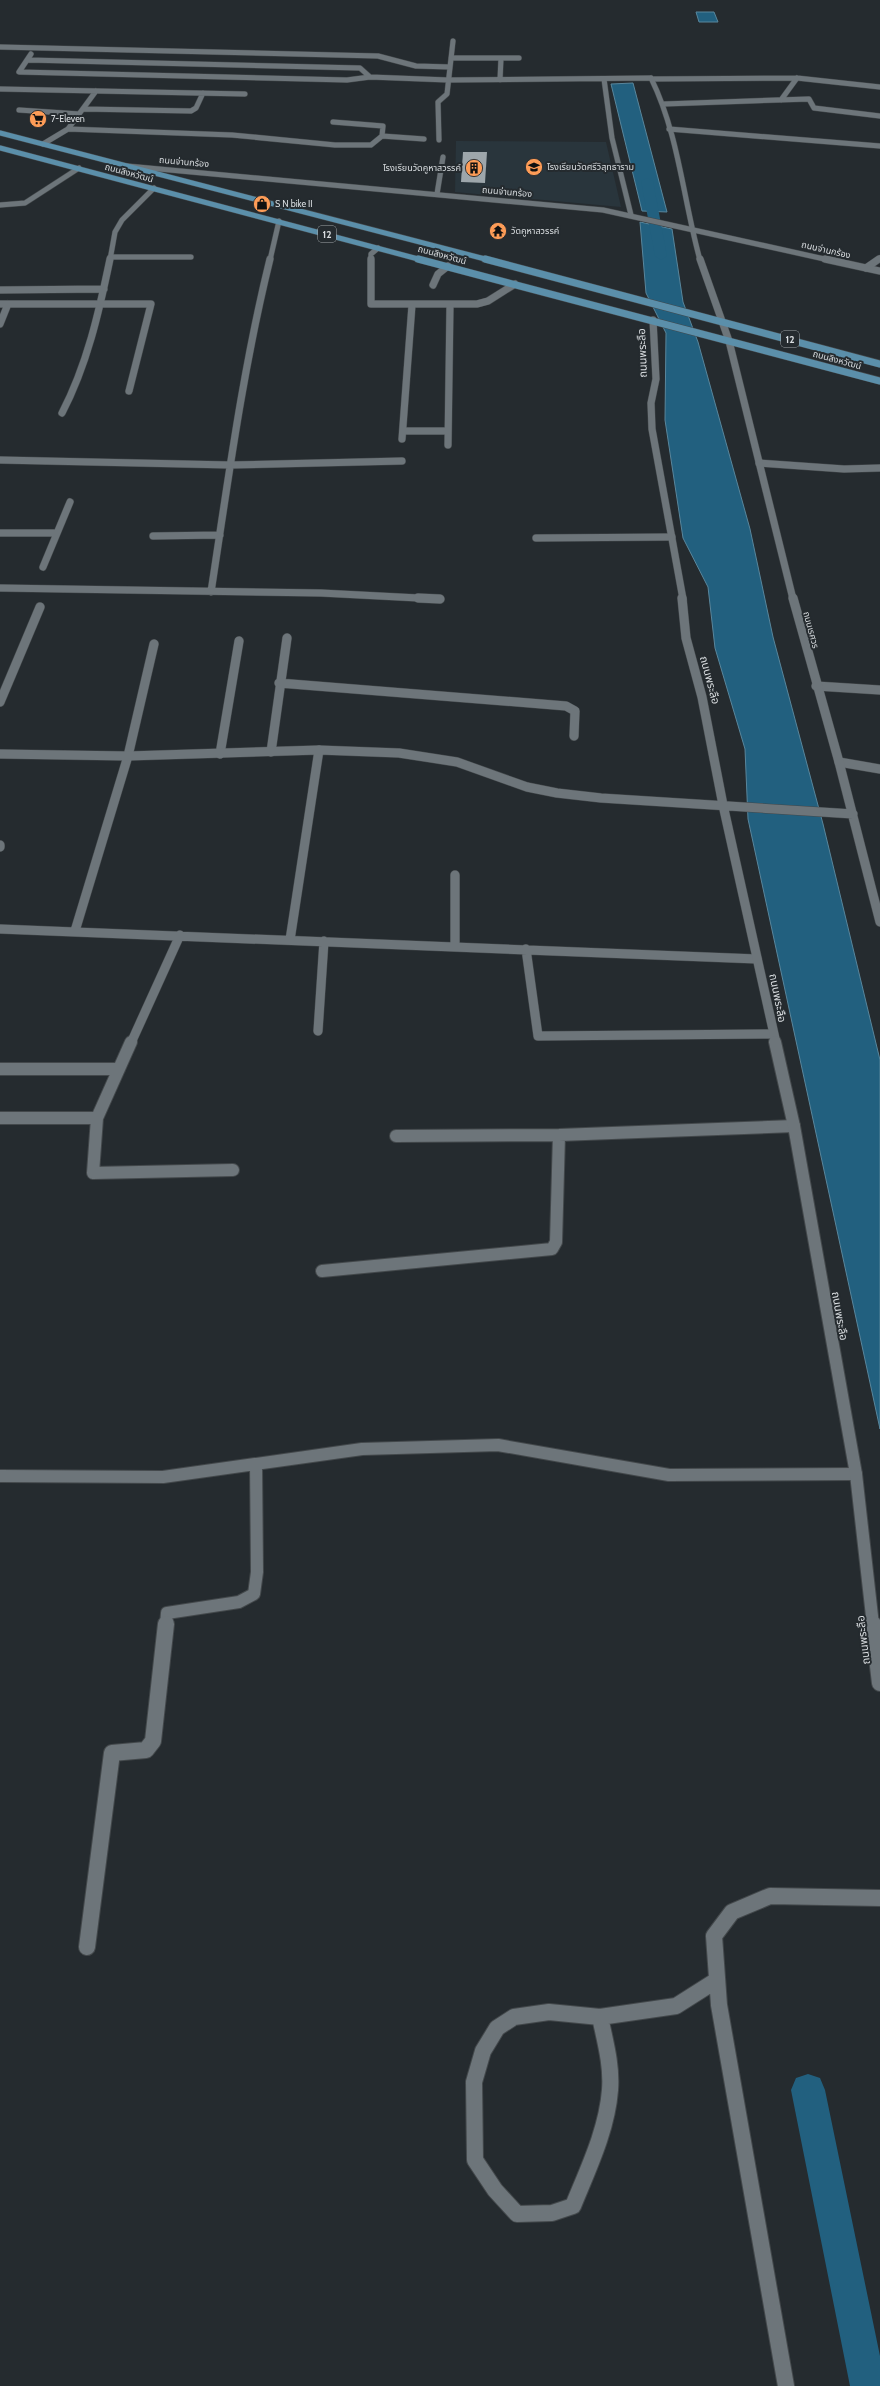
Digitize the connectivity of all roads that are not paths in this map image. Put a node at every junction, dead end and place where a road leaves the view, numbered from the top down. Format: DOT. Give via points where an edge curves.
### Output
graph roads {
  1 [pos="454,41"];
  2 [pos="0,47"];
  3 [pos="34,48"];
  4 [pos="451,58"];
  5 [pos="501,58"];
  6 [pos="519,58"];
  7 [pos="28,60"];
  8 [pos="450,67"];
  9 [pos="370,77"];
  10 [pos="651,78"];
  11 [pos="797,78"];
  12 [pos="604,79"];
  13 [pos="448,80"];
  14 [pos="500,80"];
  15 [pos="880,87"];
  16 [pos="0,89"];
  17 [pos="96,91"];
  18 [pos="203,93"];
  19 [pos="245,94"];
  20 [pos="781,100"];
  21 [pos="664,104"];
  22 [pos="83,109"];
  23 [pos="19,110"];
  24 [pos="79,114"];
  25 [pos="880,116"];
  26 [pos="333,122"];
  27 [pos="68,129"];
  28 [pos="669,129"];
  29 [pos="0,133"];
  30 [pos="382,136"];
  31 [pos="424,139"];
  32 [pos="438,140"];
  33 [pos="43,144"];
  34 [pos="880,146"];
  35 [pos="0,149"];
  36 [pos="442,156"];
  37 [pos="126,166"];
  38 [pos="79,168"];
  39 [pos="154,188"];
  40 [pos="437,194"];
  41 [pos="0,205"];
  42 [pos="631,215"];
  43 [pos="279,222"];
  44 [pos="692,229"];
  45 [pos="378,248"];
  46 [pos="110,257"];
  47 [pos="191,257"];
  48 [pos="879,260"];
  49 [pos="448,266"];
  50 [pos="866,268"];
  51 [pos="880,271"];
  52 [pos="515,284"];
  53 [pos="432,285"];
  54 [pos="104,289"];
  55 [pos="0,290"];
  56 [pos="0,304"];
  57 [pos="8,304"];
  58 [pos="101,304"];
  59 [pos="412,305"];
  60 [pos="450,305"];
  61 [pos="653,320"];
  62 [pos="720,320"];
  63 [pos="0,324"];
  64 [pos="729,341"];
  65 [pos="880,364"];
  66 [pos="880,381"];
  67 [pos="129,391"];
  68 [pos="62,413"];
  69 [pos="403,431"];
  70 [pos="448,431"];
  71 [pos="402,439"];
  72 [pos="448,445"];
  73 [pos="0,460"];
  74 [pos="402,461"];
  75 [pos="759,463"];
  76 [pos="230,465"];
  77 [pos="880,468"];
  78 [pos="70,502"];
  79 [pos="0,533"];
  80 [pos="57,533"];
  81 [pos="220,535"];
  82 [pos="153,536"];
  83 [pos="672,537"];
  84 [pos="536,538"];
  85 [pos="43,567"];
  86 [pos="0,588"];
  87 [pos="212,592"];
  88 [pos="440,599"];
  89 [pos="40,607"];
  90 [pos="286,638"];
  91 [pos="239,641"];
  92 [pos="154,644"];
  93 [pos="279,683"];
  94 [pos="816,686"];
  95 [pos="880,690"];
  96 [pos="0,702"];
  97 [pos="574,736"];
  98 [pos="319,750"];
  99 [pos="271,752"];
  100 [pos="0,754"];
  101 [pos="220,754"];
  102 [pos="128,756"];
  103 [pos="839,762"];
  104 [pos="880,769"];
  105 [pos="723,805"];
  106 [pos="852,814"];
  107 [pos="455,875"];
  108 [pos="880,922"];
  109 [pos="0,928"];
  110 [pos="75,931"];
  111 [pos="180,935"];
  112 [pos="290,940"];
  113 [pos="324,941"];
  114 [pos="456,946"];
  115 [pos="526,949"];
  116 [pos="758,959"];
  117 [pos="318,1031"];
  118 [pos="773,1034"];
  119 [pos="0,1069"];
  120 [pos="119,1069"];
  121 [pos="0,1118"];
  122 [pos="97,1118"];
  123 [pos="794,1126"];
  124 [pos="559,1135"];
  125 [pos="396,1136"];
  126 [pos="233,1170"];
  127 [pos="322,1271"];
  128 [pos="256,1464"];
  129 [pos="856,1474"];
  130 [pos="0,1476"];
  131 [pos="880,1683"];
  132 [pos="880,1898"];
  133 [pos="87,1947"];
  134 [pos="717,1980"];
  135 [pos="600,2017"];
  136 [pos="786,2386"];
  1 -- 4 [label="street"];
  2 -- 3 [label="street"];
  3 -- 7 [label="street"];
  3 -- 8 [label="street" via="378,56 416,66"];
  4 -- 5 [label="street"];
  4 -- 8 [label="street"];
  5 -- 6 [label="street"];
  5 -- 14 [label="street"];
  7 -- 9 [label="street" via="360,68"];
  7 -- 9 [label="street" via="19,72 347,80"];
  8 -- 13 [label="street"];
  9 -- 13 [label="street"];
  10 -- 11 [label="street"];
  10 -- 12 [label="street"];
  10 -- 21 [label="street, ถนนเรศวร"];
  11 -- 15 [label="street"];
  11 -- 20 [label="street"];
  12 -- 14 [label="street"];
  12 -- 42 [label="street" via="612,138"];
  13 -- 14 [label="street"];
  13 -- 32 [label="street" via="447,94 438,102"];
  16 -- 17 [label="street"];
  17 -- 18 [label="street"];
  17 -- 22 [label="street"];
  18 -- 19 [label="street"];
  18 -- 22 [label="street" via="196,108 191,111"];
  20 -- 21 [label="street"];
  20 -- 25 [label="street" via="810,99 814,108"];
  21 -- 28 [label="street, ถนนเรศวร"];
  22 -- 24 [label="street"];
  23 -- 24 [label="street"];
  24 -- 27 [label="street"];
  26 -- 30 [label="street" via="383,126"];
  27 -- 30 [label="street" via="232,135 335,145 371,145"];
  27 -- 33 [label="street"];
  28 -- 34 [label="street"];
  28 -- 44 [label="street, ถนนเรศวร"];
  29 -- 33 [label="main road, ถนนสิงหวัฒน์ / 12"];
  30 -- 31 [label="street"];
  33 -- 37 [label="main road, ถนนสิงหวัฒน์ / 12"];
  35 -- 38 [label="main road, ถนนสิงหวัฒน์ / 12"];
  36 -- 40 [label="street"];
  37 -- 40 [label="street, ถนนจ่านกร้อง"];
  37 -- 62 [label="main road, ถนนสิงหวัฒน์ / 12"];
  38 -- 39 [label="main road, ถนนสิงหวัฒน์ / 12"];
  38 -- 41 [label="street" via="25,203"];
  39 -- 43 [label="main road, ถนนสิงหวัฒน์ / 12"];
  39 -- 46 [label="street" via="122,220 115,232"];
  40 -- 42 [label="street, ถนนจ่านกร้อง"];
  42 -- 44 [label="street, ถนนจ่านกร้อง"];
  43 -- 45 [label="main road, ถนนสิงหวัฒน์ / 12"];
  43 -- 76 [label="street" via="261,295"];
  44 -- 50 [label="street, ถนนจ่านกร้อง"];
  44 -- 62 [label="street, ถนนเรศวร"];
  45 -- 49 [label="main road, ถนนสิงหวัฒน์ / 12"];
  45 -- 59 [label="street" via="371,254 371,304"];
  46 -- 47 [label="street"];
  46 -- 54 [label="street"];
  48 -- 50 [label="street"];
  49 -- 52 [label="main road, ถนนสิงหวัฒน์ / 12"];
  49 -- 53 [label="street" via="438,274"];
  50 -- 51 [label="street, ถนนจ่านกร้อง"];
  52 -- 60 [label="street" via="483,303"];
  52 -- 61 [label="main road, ถนนสิงหวัฒน์ / 12"];
  54 -- 55 [label="street"];
  54 -- 58 [label="street"];
  56 -- 57 [label="street"];
  57 -- 58 [label="street"];
  57 -- 63 [label="street"];
  58 -- 67 [label="street" via="152,304"];
  58 -- 68 [label="street" via="78,382"];
  59 -- 60 [label="street"];
  59 -- 69 [label="street"];
  60 -- 70 [label="street"];
  61 -- 64 [label="main road, ถนนสิงหวัฒน์ / 12"];
  61 -- 83 [label="street, ถนนพระลือ" via="656,379 651,403 652,429"];
  62 -- 64 [label="street, ถนนเรศวร"];
  62 -- 65 [label="main road, ถนนสิงหวัฒน์ / 12"];
  64 -- 66 [label="main road, ถนนสิงหวัฒน์ / 12"];
  64 -- 75 [label="street, ถนนเรศวร"];
  69 -- 70 [label="street"];
  69 -- 71 [label="street"];
  70 -- 72 [label="street"];
  73 -- 76 [label="street"];
  74 -- 76 [label="street"];
  75 -- 77 [label="street" via="844,469"];
  75 -- 94 [label="street, ถนนเรศวร"];
  76 -- 81 [label="street"];
  78 -- 80 [label="street"];
  79 -- 80 [label="street"];
  80 -- 85 [label="street"];
  81 -- 82 [label="street"];
  81 -- 87 [label="street"];
  83 -- 84 [label="street"];
  83 -- 105 [label="street, ถนนพระลือ" via="681,582 686,638 702,697"];
  86 -- 87 [label="street"];
  87 -- 88 [label="street" via="321,593"];
  89 -- 96 [label="street"];
  90 -- 93 [label="street"];
  91 -- 101 [label="street"];
  92 -- 102 [label="street"];
  93 -- 97 [label="street" via="566,706 575,711"];
  93 -- 99 [label="street"];
  94 -- 95 [label="street"];
  94 -- 103 [label="street, ถนนเรศวร"];
  98 -- 99 [label="street"];
  98 -- 105 [label="street" via="399,752 430,756 457,762 527,787 557,793"];
  98 -- 112 [label="street"];
  99 -- 101 [label="street"];
  100 -- 102 [label="street"];
  101 -- 102 [label="street"];
  102 -- 110 [label="street"];
  103 -- 104 [label="street"];
  103 -- 106 [label="street, ถนนเรศวร"];
  105 -- 106 [label="street"];
  105 -- 116 [label="street, ถนนพระลือ"];
  106 -- 108 [label="street, ถนนเรศวร"];
  107 -- 114 [label="street"];
  109 -- 110 [label="street"];
  110 -- 111 [label="street"];
  111 -- 112 [label="street"];
  111 -- 120 [label="street"];
  112 -- 113 [label="street"];
  113 -- 114 [label="street"];
  113 -- 117 [label="street"];
  114 -- 115 [label="street"];
  115 -- 116 [label="street"];
  115 -- 118 [label="street" via="538,1036"];
  116 -- 118 [label="street, ถนนพระลือ"];
  118 -- 123 [label="street, ถนนพระลือ"];
  119 -- 120 [label="street"];
  120 -- 122 [label="street"];
  121 -- 122 [label="street"];
  122 -- 126 [label="street" via="93,1173"];
  123 -- 124 [label="street"];
  123 -- 129 [label="street, ถนนพระลือ"];
  124 -- 125 [label="street"];
  124 -- 127 [label="street" via="556,1242 552,1249"];
  128 -- 129 [label="street" via="362,1449 498,1445 669,1475"];
  128 -- 130 [label="street" via="163,1477"];
  128 -- 133 [label="street" via="257,1572 254,1594 238,1602 167,1613 153,1741 146,1750 112,1753"];
  129 -- 131 [label="street, ถนนพระลือ"];
  132 -- 134 [label="street" via="770,1896 732,1912 714,1936"];
  134 -- 135 [label="street" via="676,2006"];
  134 -- 136 [label="street" via="720,2013"];
  135 -- 135 [label="street" via="549,2012 514,2017 497,2028 483,2050 474,2082 475,2160 495,2190 517,2214 552,2213 573,2206 588,2170 609,2098 609,2059"];
}
